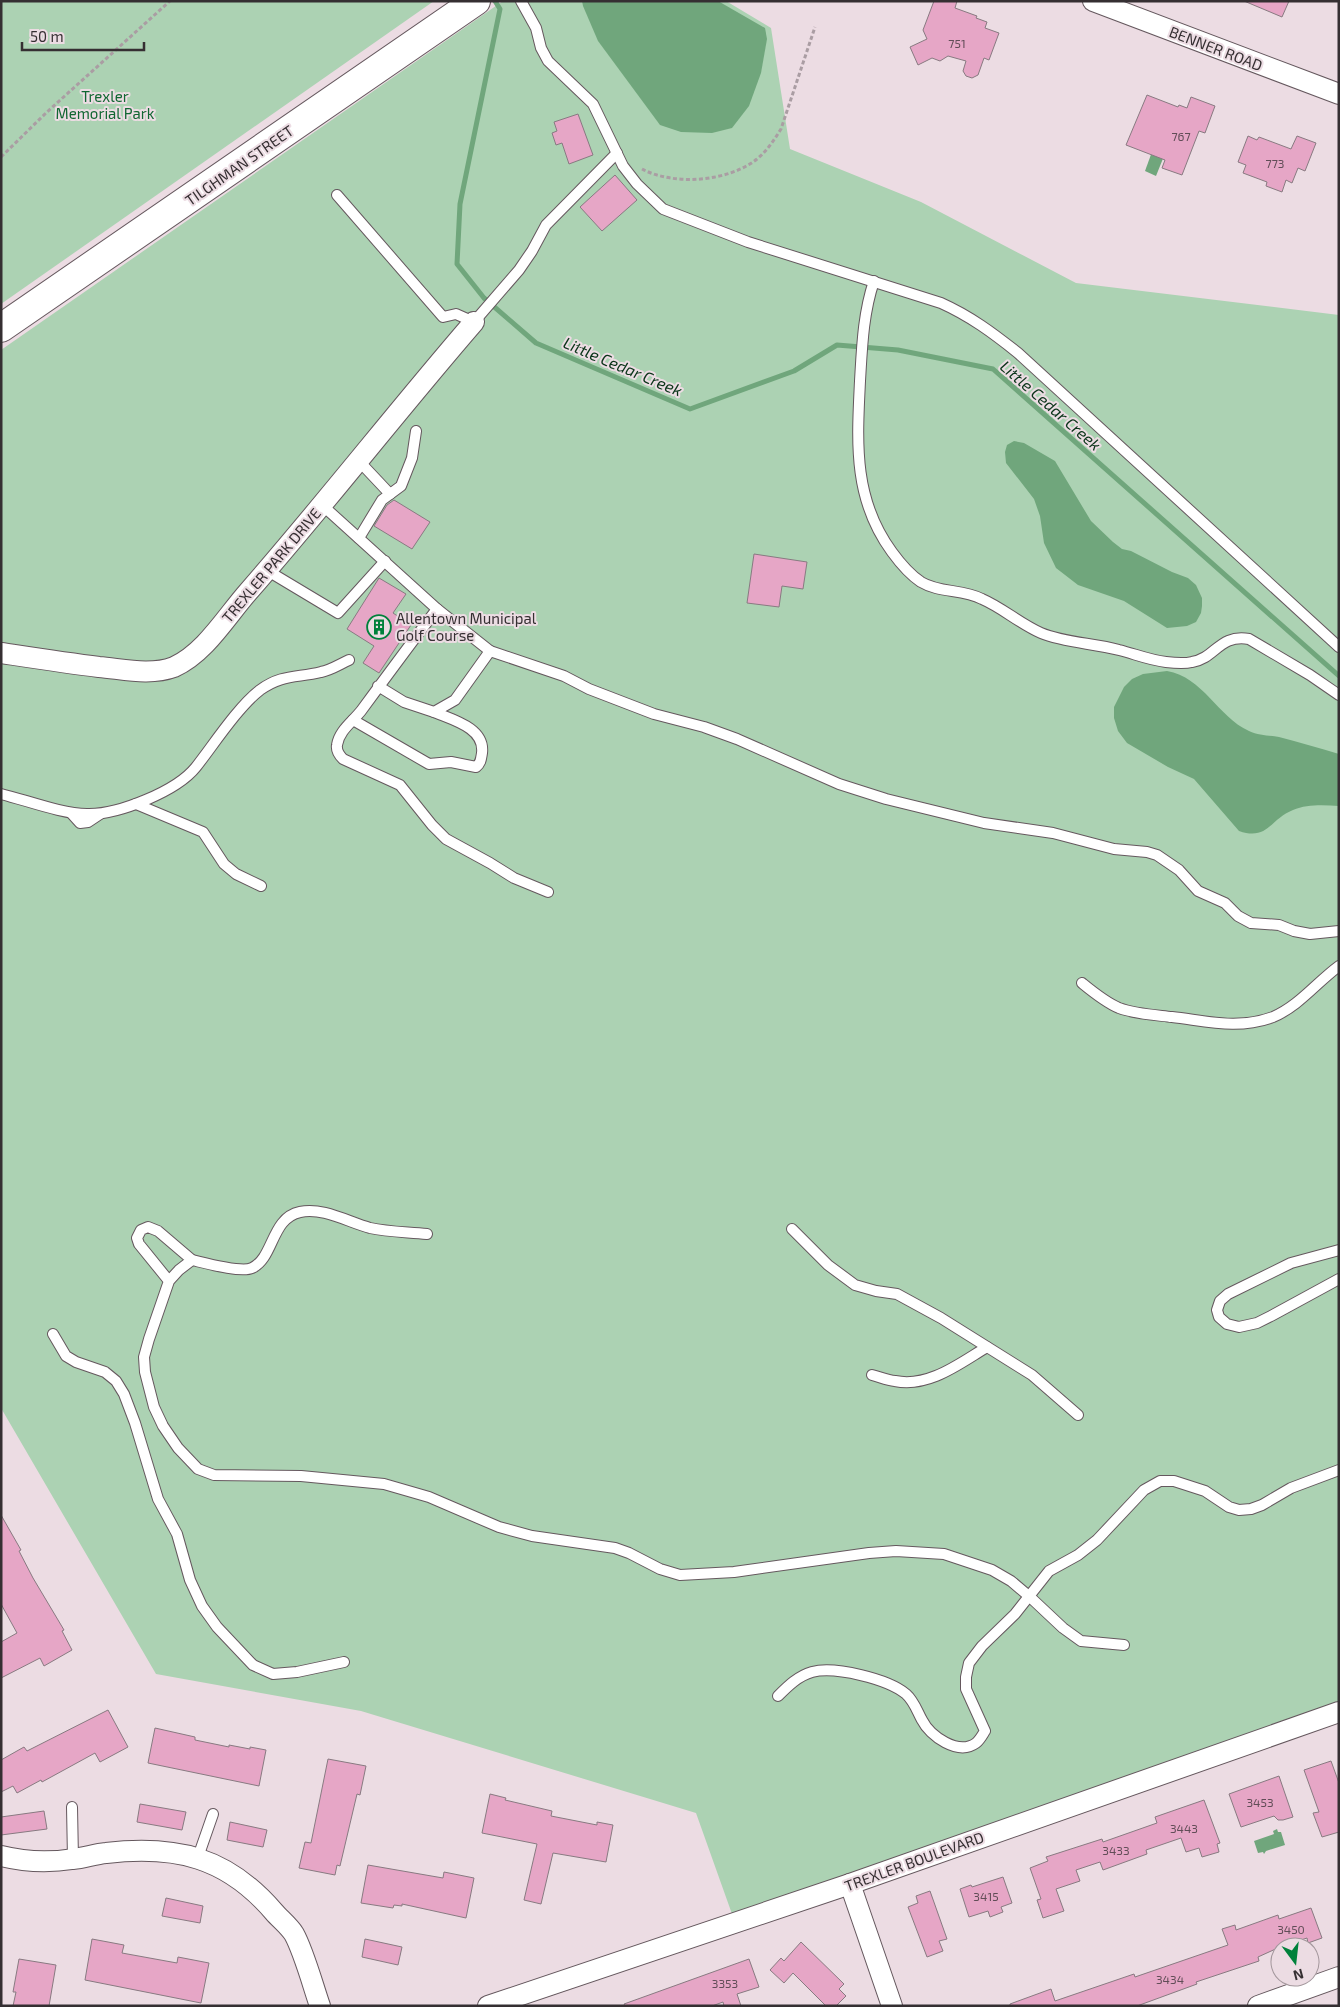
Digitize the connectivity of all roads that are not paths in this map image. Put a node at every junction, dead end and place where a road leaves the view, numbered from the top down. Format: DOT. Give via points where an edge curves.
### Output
graph roads {
  1 [pos="476,1"];
  2 [pos="522,1"];
  3 [pos="1093,1"];
  4 [pos="1339,94"];
  5 [pos="618,153"];
  6 [pos="337,195"];
  7 [pos="874,281"];
  8 [pos="477,318"];
  9 [pos="1,328"];
  10 [pos="416,431"];
  11 [pos="358,460"];
  12 [pos="390,494"];
  13 [pos="321,504"];
  14 [pos="359,538"];
  15 [pos="384,561"];
  16 [pos="268,571"];
  17 [pos="437,609"];
  18 [pos="1339,648"];
  19 [pos="490,651"];
  20 [pos="1,652"];
  21 [pos="349,660"];
  22 [pos="378,686"];
  23 [pos="1339,695"];
  24 [pos="434,712"];
  25 [pos="353,720"];
  26 [pos="1,794"];
  27 [pos="136,804"];
  28 [pos="261,886"];
  29 [pos="548,892"];
  30 [pos="1339,931"];
  31 [pos="1339,966"];
  32 [pos="1082,982"];
  33 [pos="792,1228"];
  34 [pos="427,1234"];
  35 [pos="1339,1250"];
  36 [pos="192,1260"];
  37 [pos="1339,1279"];
  38 [pos="169,1281"];
  39 [pos="53,1334"];
  40 [pos="987,1347"];
  41 [pos="872,1375"];
  42 [pos="1078,1415"];
  43 [pos="1339,1470"];
  44 [pos="1030,1597"];
  45 [pos="1124,1645"];
  46 [pos="344,1662"];
  47 [pos="778,1696"];
  48 [pos="1339,1712"];
  49 [pos="72,1807"];
  50 [pos="213,1814"];
  51 [pos="1,1856"];
  52 [pos="198,1858"];
  53 [pos="73,1859"];
  54 [pos="850,1884"];
  55 [pos="1339,1977"];
  56 [pos="320,2006"];
  57 [pos="488,2006"];
  58 [pos="892,2006"];
  59 [pos="1258,2006"];
  1 -- 9 [label="main road, TILGHMAN STREET"];
  2 -- 5 [label="lane" via="548,61 593,104"];
  3 -- 4 [label="street, BENNER ROAD"];
  5 -- 7 [label="lane" via="623,166 637,184 663,208 748,242"];
  5 -- 8 [label="lane" via="546,225 519,270"];
  6 -- 8 [label="lane" via="443,317 456,314"];
  7 -- 18 [label="lane" via="941,303 986,327"];
  7 -- 23 [label="lane" via="866,304 861,358 860,464 865,500 874,524 904,567 934,588 982,599 1042,633 1160,661 1194,662 1229,640 1238,637 1250,639"];
  8 -- 11 [label="street, TREXLER PARK DRIVE"];
  10 -- 12 [label="lane" via="412,458 401,486"];
  11 -- 12 [label="lane"];
  11 -- 13 [label="street, TREXLER PARK DRIVE"];
  12 -- 14 [label="lane" via="382,500"];
  13 -- 14 [label="lane"];
  13 -- 16 [label="street, TREXLER PARK DRIVE"];
  14 -- 15 [label="lane"];
  15 -- 16 [label="lane" via="338,613"];
  15 -- 17 [label="lane"];
  16 -- 20 [label="street, TREXLER PARK DRIVE" via="206,642 188,659 173,667 138,671 46,661"];
  17 -- 19 [label="lane"];
  17 -- 22 [label="lane"];
  19 -- 24 [label="lane" via="455,700"];
  19 -- 30 [label="lane" via="564,676 654,714 737,739 839,784 886,799 984,823 1053,832 1114,849 1157,855 1179,870 1198,891 1225,903 1251,923 1279,925 1310,934"];
  21 -- 27 [label="lane" via="322,672 283,677 260,691 195,769 159,794"];
  22 -- 24 [label="lane" via="404,702"];
  22 -- 25 [label="lane"];
  24 -- 25 [label="lane" via="478,735 483,744 480,763 476,767 450,762 429,764"];
  25 -- 29 [label="lane" via="342,731 336,746 343,759 400,785 446,839 514,878"];
  26 -- 27 [label="lane" via="87,814"];
  27 -- 28 [label="lane" via="203,832 224,864"];
  31 -- 32 [label="lane" via="1294,1005 1275,1016 1229,1024 1120,1008"];
  33 -- 40 [label="lane" via="828,1265 855,1284 897,1294"];
  34 -- 36 [label="lane" via="370,1228 311,1210 298,1212 285,1221 261,1260 252,1268 243,1270"];
  35 -- 37 [label="lane" via="1291,1263 1228,1294 1220,1301 1217,1310 1227,1324 1239,1327 1257,1323"];
  36 -- 38 [label="lane"];
  36 -- 38 [label="lane" via="158,1231 141,1230 137,1238 139,1244"];
  38 -- 44 [label="lane" via="144,1356 144,1372 163,1426 198,1469 214,1475 301,1476 384,1484 429,1497 500,1527 532,1536 616,1548 680,1575 734,1572 869,1553 918,1551 944,1554 992,1570"];
  39 -- 46 [label="lane" via="66,1356 105,1372 124,1394 158,1499 177,1534 190,1580 202,1606 217,1627 253,1666 273,1674"];
  40 -- 41 [label="lane" via="948,1370 921,1380 896,1382"];
  40 -- 42 [label="lane" via="1032,1375"];
  43 -- 44 [label="lane" via="1245,1510 1229,1507 1191,1485 1160,1482 1144,1490 1097,1540 1049,1571"];
  44 -- 45 [label="lane" via="1081,1641"];
  44 -- 47 [label="lane" via="969,1663 966,1689 985,1731 976,1743 966,1747 951,1745 930,1732 908,1696 897,1687 874,1679 829,1670 813,1672 799,1677"];
  48 -- 54 [label="street, TREXLER BOULEVARD"];
  49 -- 53 [label="lane"];
  50 -- 52 [label="lane"];
  51 -- 53 [label="street" via="46,1862"];
  52 -- 53 [label="street" via="143,1851"];
  52 -- 56 [label="street" via="252,1888 294,1934"];
  54 -- 57 [label="street, TREXLER BOULEVARD"];
  54 -- 58 [label="street"];
  55 -- 59 [label="street"];
}
